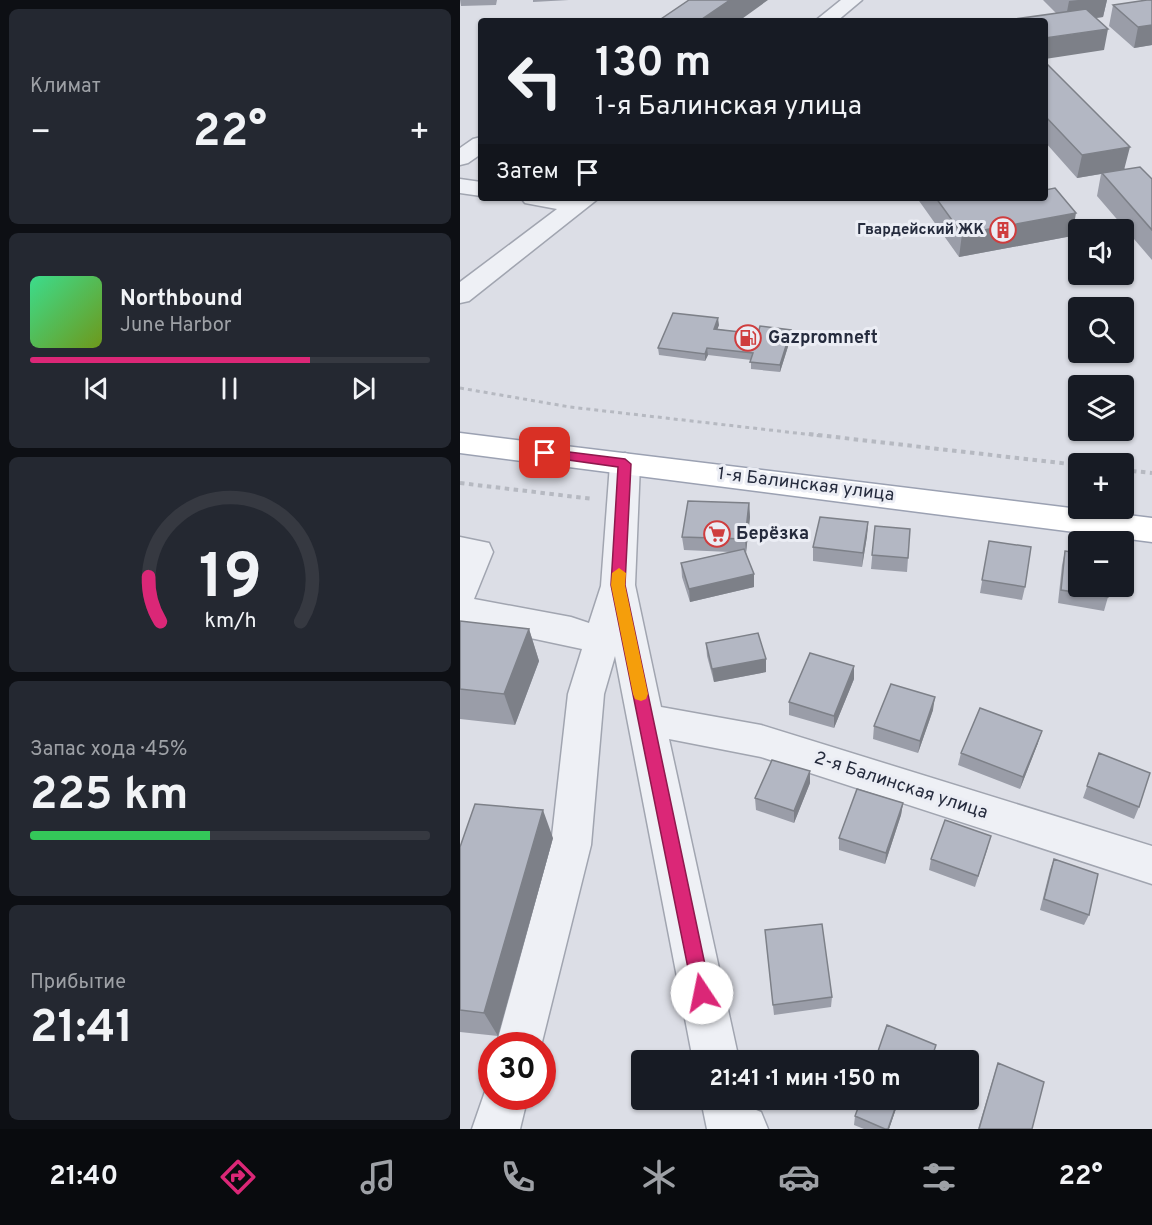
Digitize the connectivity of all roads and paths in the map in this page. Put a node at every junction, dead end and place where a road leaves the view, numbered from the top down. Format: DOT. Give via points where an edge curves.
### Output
graph roads {
  1 [pos="853,0"];
  2 [pos="829,18"];
  3 [pos="478,146"];
  4 [pos="460,158"];
  5 [pos="460,186"];
  6 [pos="478,189"];
  7 [pos="582,202"];
  8 [pos="460,295"];
  9 [pos="460,388"];
  10 [pos="460,443"];
  11 [pos="625,464"];
  12 [pos="1068,464"];
  13 [pos="1134,471"];
  14 [pos="1152,473"];
  15 [pos="1152,530"];
  16 [pos="460,549"];
  17 [pos="618,585"];
  18 [pos="460,593"];
  19 [pos="460,610"];
  20 [pos="601,641"];
  21 [pos="646,722"];
  22 [pos="1152,865"];
  23 [pos="522,1032"];
  24 [pos="714,1050"];
  25 [pos="501,1110"];
  26 [pos="496,1129"];
  1 -- 2 [label="street"];
  3 -- 4 [label="street"];
  5 -- 6 [label="street"];
  7 -- 8 [label="street"];
  9 -- 12 [label="path" via="581,408"];
  10 -- 11 [label="main road, 1-я Балинская улица"];
  11 -- 15 [label="main road, 1-я Балинская улица"];
  11 -- 17 [label="street"];
  13 -- 14 [label="path"];
  16 -- 18 [label="street" via="477,552"];
  17 -- 20 [label="street"];
  17 -- 21 [label="street"];
  19 -- 20 [label="street" via="571,631"];
  20 -- 23 [label="street" via="586,694 571,845"];
  21 -- 22 [label="street, 2-я Балинская улица" via="761,741"];
  21 -- 24 [label="street"];
  25 -- 26 [label="street"];
}
